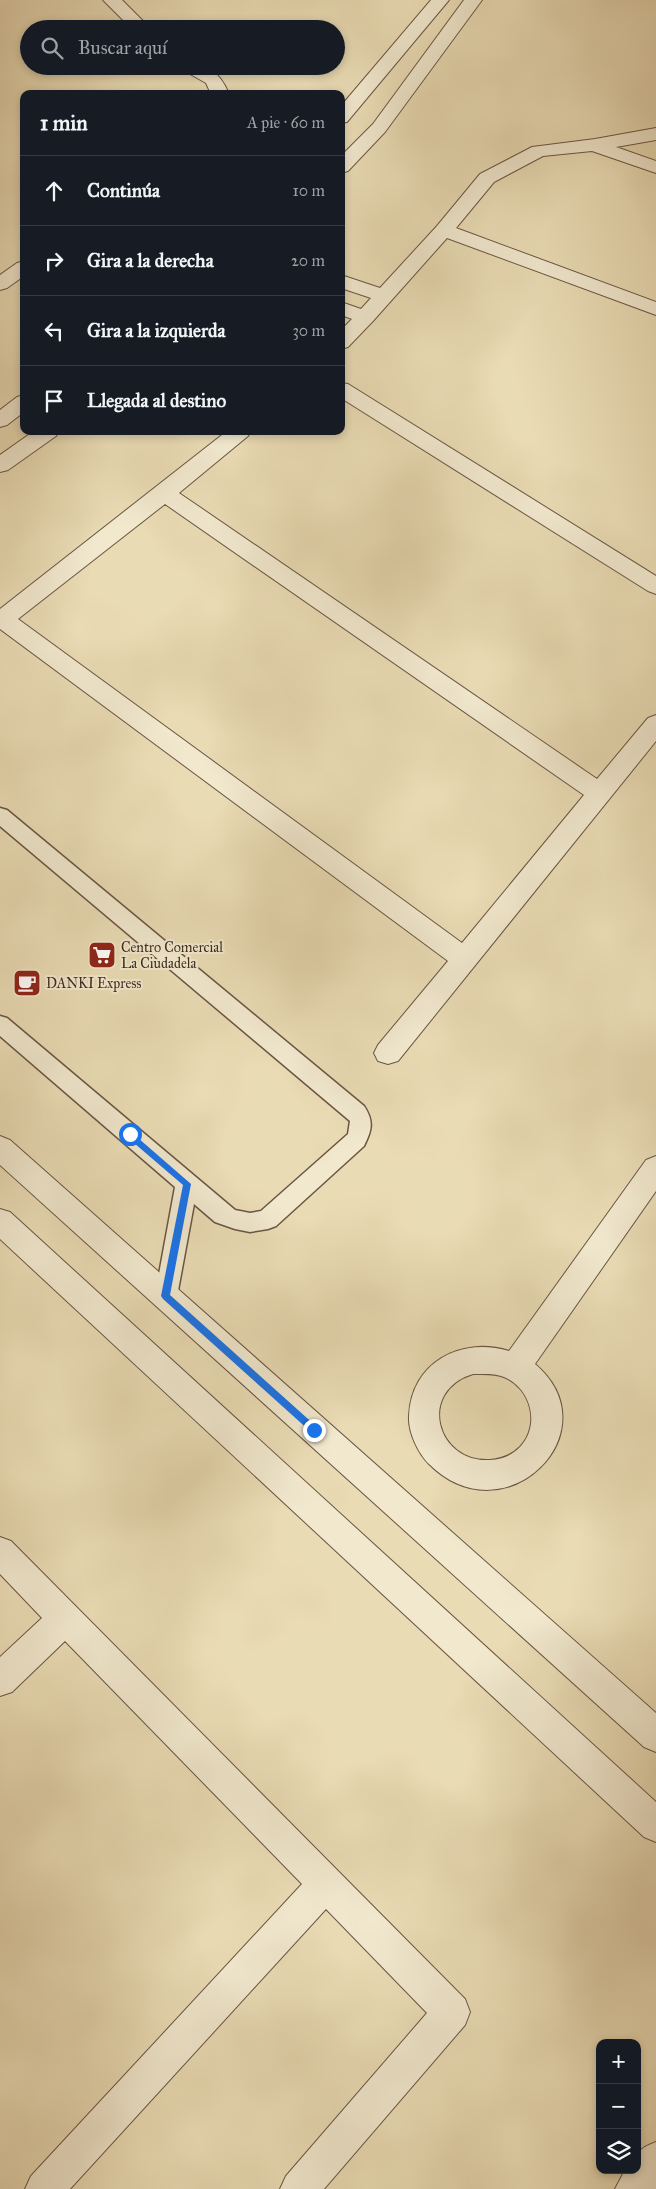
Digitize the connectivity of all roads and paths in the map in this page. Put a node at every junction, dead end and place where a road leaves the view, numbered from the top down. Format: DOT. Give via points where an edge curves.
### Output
graph roads {
  1 [pos="112,0"];
  2 [pos="440,0"];
  3 [pos="473,0"];
  4 [pos="133,20"];
  5 [pos="205,75"];
  6 [pos="218,90"];
  7 [pos="345,113"];
  8 [pos="656,134"];
  9 [pos="595,145"];
  10 [pos="345,163"];
  11 [pos="656,168"];
  12 [pos="444,230"];
  13 [pos="20,270"];
  14 [pos="345,281"];
  15 [pos="0,284"];
  16 [pos="385,296"];
  17 [pos="656,308"];
  18 [pos="345,309"];
  19 [pos="366,317"];
  20 [pos="345,339"];
  21 [pos="345,392"];
  22 [pos="20,405"];
  23 [pos="0,420"];
  24 [pos="43,435"];
  25 [pos="236,435"];
  26 [pos="0,465"];
  27 [pos="165,493"];
  28 [pos="656,586"];
  29 [pos="1,618"];
  30 [pos="656,724"];
  31 [pos="600,793"];
  32 [pos="0,815"];
  33 [pos="464,959"];
  34 [pos="0,1024"];
  35 [pos="388,1053"];
  36 [pos="0,1148"];
  37 [pos="656,1168"];
  38 [pos="187,1184"];
  39 [pos="0,1221"];
  40 [pos="166,1296"];
  41 [pos="515,1367"];
  42 [pos="0,1552"];
  43 [pos="65,1618"];
  44 [pos="0,1680"];
  45 [pos="656,1735"];
  46 [pos="656,1825"];
  47 [pos="325,1884"];
  48 [pos="656,2161"];
  49 [pos="44,2189"];
  50 [pos="299,2189"];
  51 [pos="634,2189"];
  1 -- 4 [label="street"];
  2 -- 7 [label="street"];
  3 -- 10 [label="street" via="379,128"];
  5 -- 6 [label="street" via="214,80"];
  8 -- 9 [label="street"];
  9 -- 11 [label="street"];
  9 -- 12 [label="street" via="539,150 516,161 488,178"];
  12 -- 16 [label="street"];
  12 -- 17 [label="street"];
  13 -- 15 [label="street"];
  14 -- 16 [label="street"];
  16 -- 19 [label="street"];
  18 -- 19 [label="street"];
  19 -- 20 [label="street"];
  21 -- 28 [label="street"];
  22 -- 23 [label="street"];
  24 -- 26 [label="street"];
  25 -- 27 [label="street"];
  27 -- 29 [label="street"];
  27 -- 31 [label="street"];
  29 -- 33 [label="street"];
  30 -- 31 [label="street"];
  31 -- 33 [label="street"];
  32 -- 38 [label="lane" via="362,1120 363,1126 356,1140 268,1218 253,1224 223,1215"];
  33 -- 35 [label="street"];
  34 -- 38 [label="lane"];
  36 -- 40 [label="street"];
  37 -- 41 [label="street"];
  38 -- 40 [label="lane"];
  39 -- 46 [label="street"];
  40 -- 45 [label="street"];
  42 -- 43 [label="street"];
  43 -- 44 [label="street"];
  43 -- 47 [label="street"];
  47 -- 49 [label="street"];
  47 -- 50 [label="street" via="452,2012"];
  48 -- 51 [label="street"];
}
